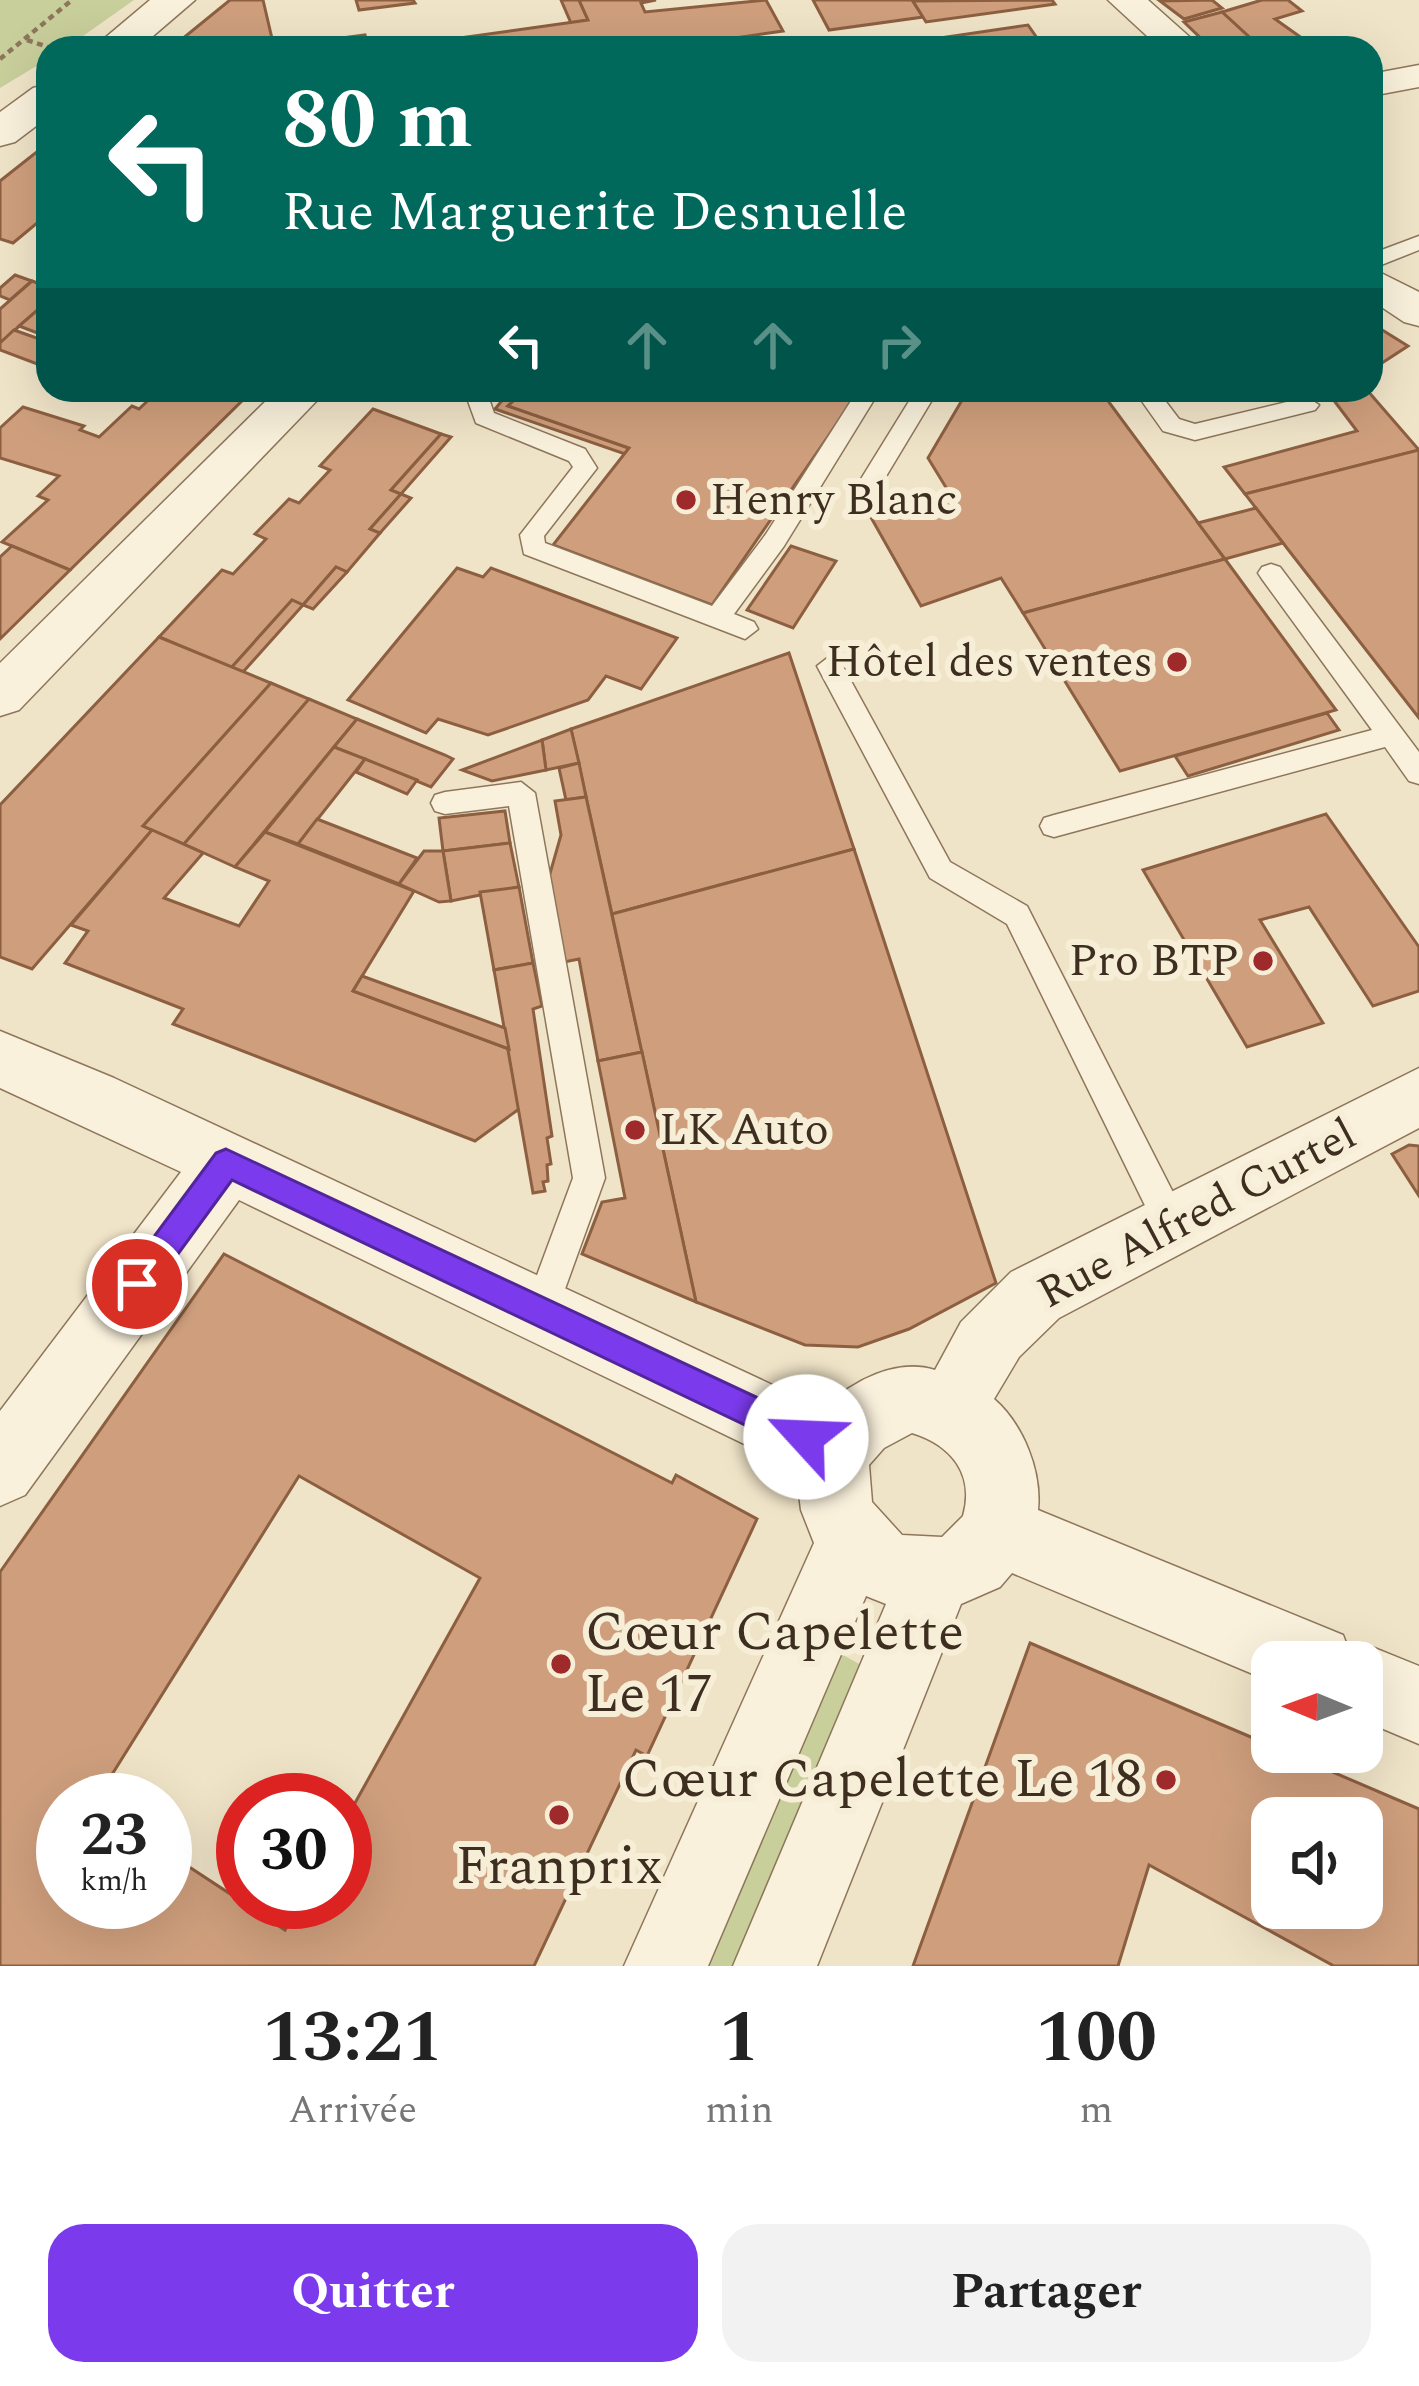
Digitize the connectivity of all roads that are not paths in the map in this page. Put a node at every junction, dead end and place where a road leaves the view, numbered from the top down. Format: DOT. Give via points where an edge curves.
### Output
graph roads {
  1 [pos="175,0"];
  2 [pos="1106,0"];
  3 [pos="1126,0"];
  4 [pos="134,36"];
  5 [pos="1126,36"];
  6 [pos="1169,36"];
  7 [pos="1419,76"];
  8 [pos="1383,84"];
  9 [pos="36,107"];
  10 [pos="0,133"];
  11 [pos="1419,242"];
  12 [pos="1383,257"];
  13 [pos="1383,289"];
  14 [pos="1419,312"];
  15 [pos="292,402"];
  16 [pos="479,402"];
  17 [pos="861,402"];
  18 [pos="920,402"];
  19 [pos="1154,402"];
  20 [pos="1307,405"];
  21 [pos="868,487"];
  22 [pos="1271,573"];
  23 [pos="717,618"];
  24 [pos="745,629"];
  25 [pos="830,666"];
  26 [pos="0,696"];
  27 [pos="1391,735"];
  28 [pos="1419,773"];
  29 [pos="445,803"];
  30 [pos="1054,826"];
  31 [pos="0,1059"];
  32 [pos="1419,1096"];
  33 [pos="226,1163"];
  34 [pos="1172,1225"];
  35 [pos="540,1313"];
  36 [pos="955,1410"];
  37 [pos="838,1452"];
  38 [pos="0,1470"];
  39 [pos="998,1530"];
  40 [pos="853,1541"];
  41 [pos="934,1579"];
  42 [pos="1265,1641"];
  43 [pos="1383,1690"];
  44 [pos="1419,1705"];
  45 [pos="666,1966"];
  46 [pos="775,1966"];
  1 -- 4 [label="street"];
  2 -- 5 [label="street"];
  3 -- 6 [label="street"];
  7 -- 8 [label="street"];
  9 -- 10 [label="street"];
  11 -- 12 [label="lane"];
  13 -- 14 [label="street"];
  15 -- 26 [label="street"];
  16 -- 23 [label="lane" via="484,418 577,455 585,468 532,535 533,548"];
  17 -- 23 [label="lane"];
  18 -- 21 [label="lane"];
  19 -- 20 [label="lane" via="1171,425 1196,432"];
  22 -- 27 [label="lane"];
  23 -- 24 [label="lane"];
  25 -- 34 [label="lane" via="940,871 1017,915"];
  27 -- 28 [label="lane"];
  27 -- 30 [label="lane"];
  29 -- 35 [label="lane" via="520,793 590,1178"];
  31 -- 33 [label="street"];
  32 -- 34 [label="street, Rue Alfred Curtel"];
  33 -- 35 [label="street"];
  33 -- 38 [label="street"];
  34 -- 36 [label="street, Rue Alfred Curtel" via="1035,1295 988,1338"];
  35 -- 37 [label="street"];
  36 -- 37 [label="street" via="912,1398 879,1406 848,1431"];
  36 -- 39 [label="street" via="982,1433 1001,1467"];
  37 -- 40 [label="street" via="833,1498"];
  39 -- 41 [label="street" via="983,1554"];
  39 -- 42 [label="street"];
  40 -- 41 [label="street" via="884,1568"];
  40 -- 45 [label="street"];
  41 -- 46 [label="street"];
  43 -- 44 [label="street"];
}
